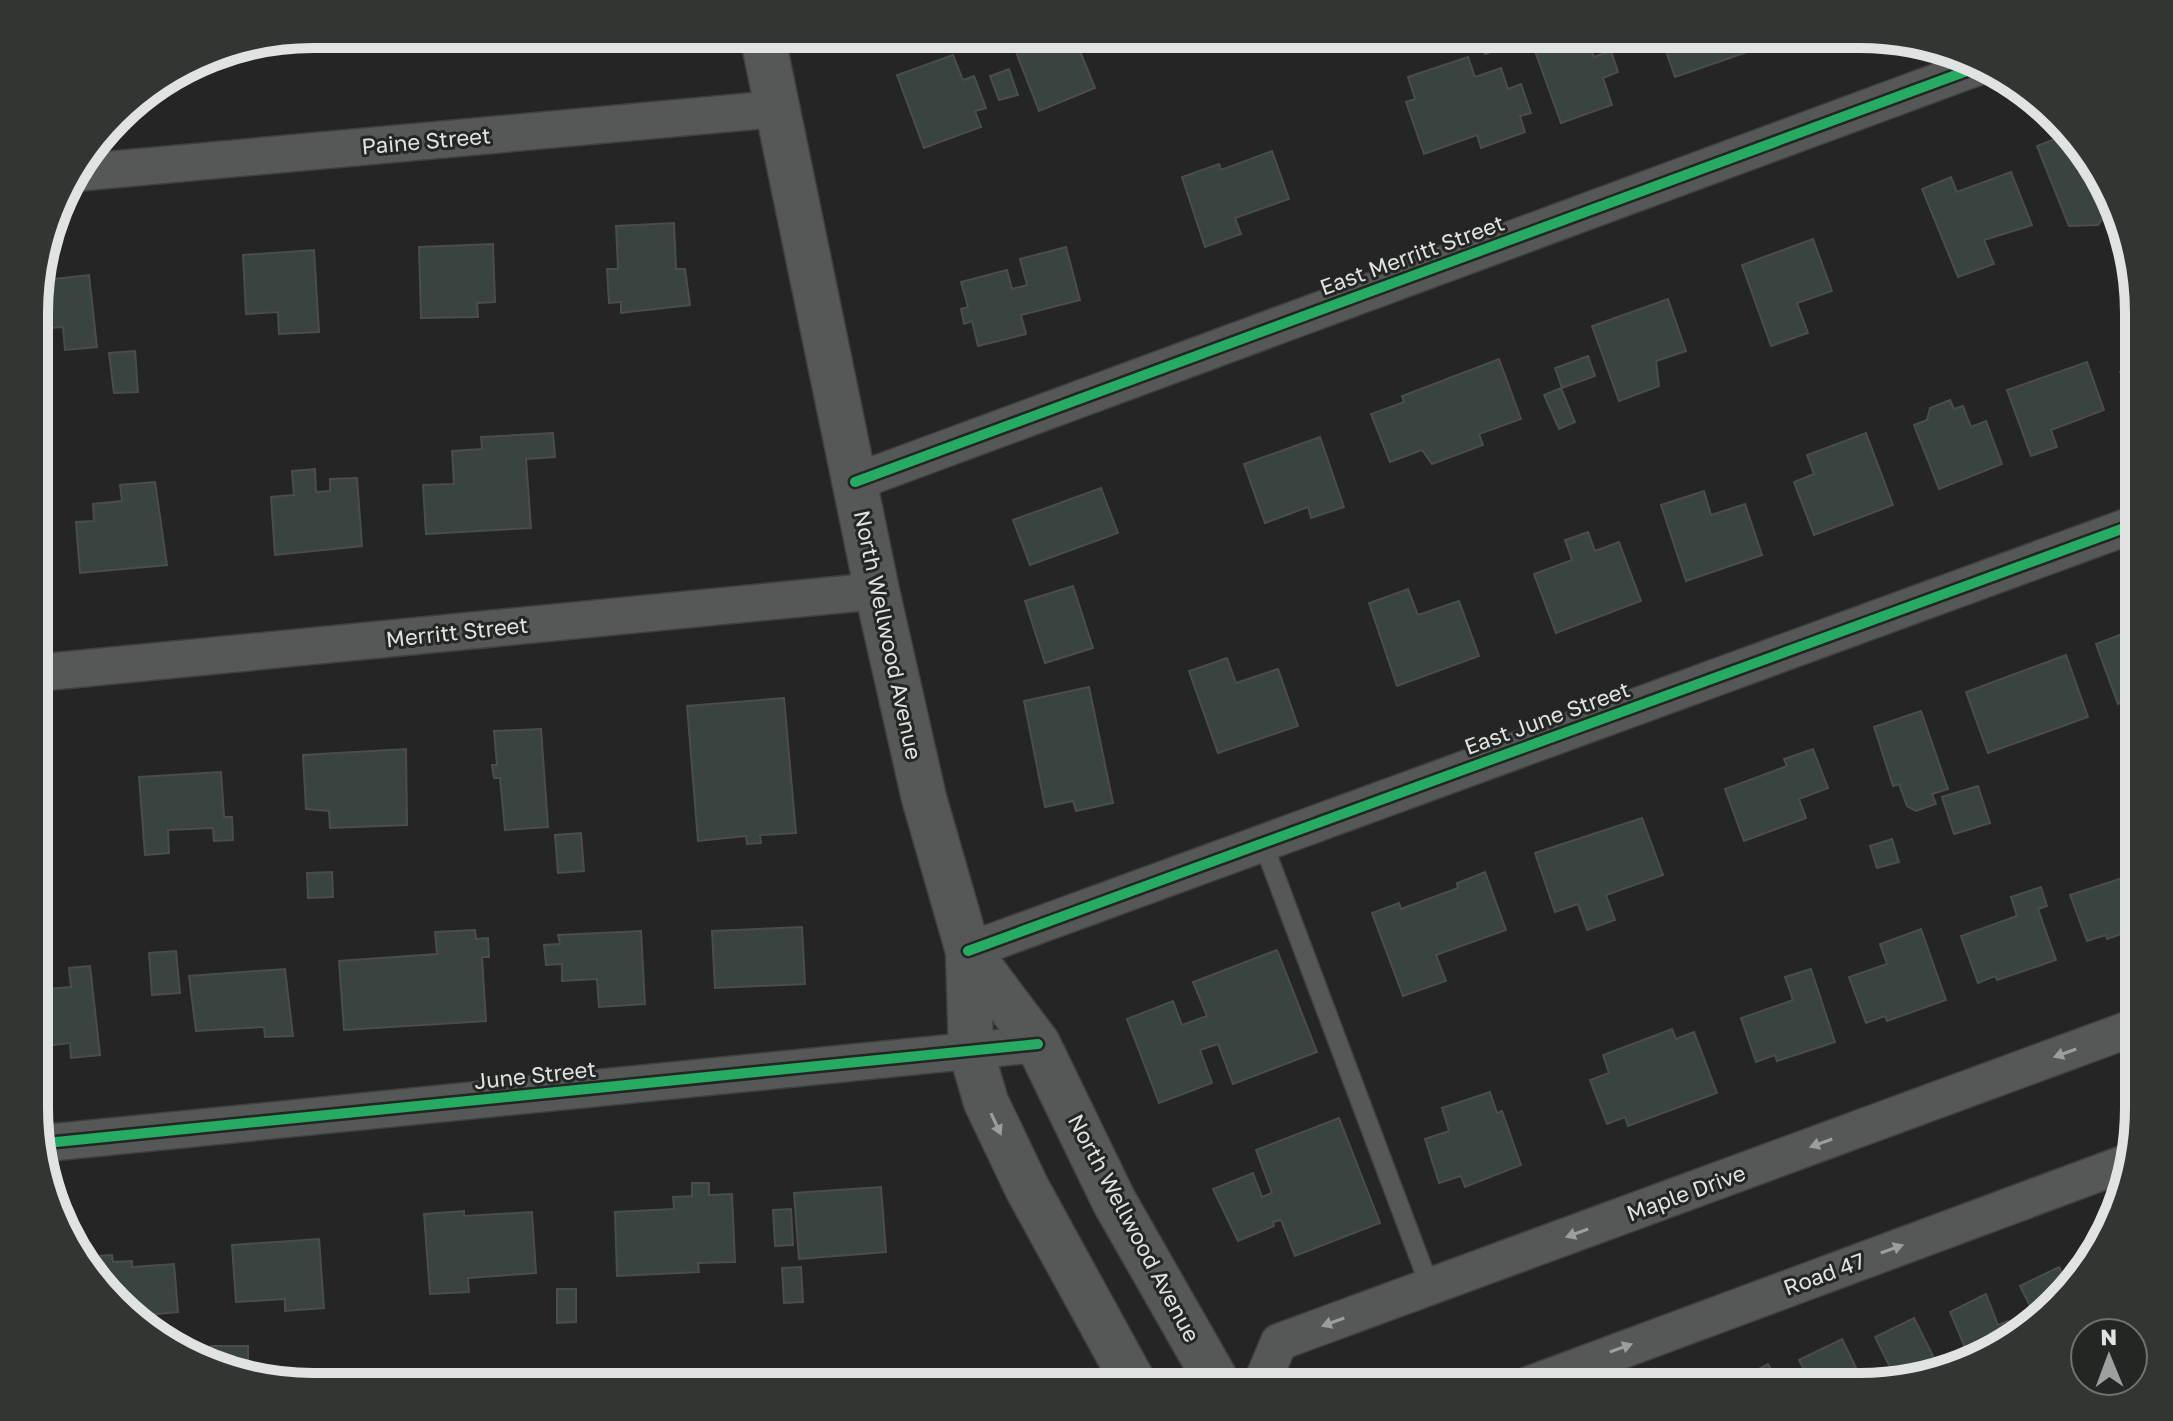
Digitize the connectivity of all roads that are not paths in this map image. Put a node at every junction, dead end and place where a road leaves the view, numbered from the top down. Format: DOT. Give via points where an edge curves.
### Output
graph roads {
  1 [pos="765,49"];
  2 [pos="1967,71"];
  3 [pos="777,109"];
  4 [pos="90,172"];
  5 [pos="855,482"];
  6 [pos="2124,528"];
  7 [pos="877,591"];
  8 [pos="48,672"];
  9 [pos="1263,843"];
  10 [pos="968,951"];
  11 [pos="2124,1031"];
  12 [pos="1038,1044"];
  13 [pos="971,1051"];
  14 [pos="50,1143"];
  15 [pos="2118,1166"];
  16 [pos="1430,1287"];
  17 [pos="1128,1372"];
  18 [pos="1212,1372"];
  19 [pos="1266,1372"];
  20 [pos="1563,1372"];
  1 -- 3 [label="main road, North Wellwood Avenue"];
  2 -- 5 [label="street, East Merritt Street"];
  3 -- 4 [label="street, Paine Street"];
  3 -- 5 [label="main road, North Wellwood Avenue"];
  5 -- 7 [label="main road, North Wellwood Avenue"];
  6 -- 9 [label="street, East June Street"];
  7 -- 8 [label="street, Merritt Street"];
  7 -- 10 [label="main road, North Wellwood Avenue" via="924,798"];
  9 -- 10 [label="street, East June Street"];
  9 -- 16 [label="lane"];
  10 -- 12 [label="main road, North Wellwood Avenue"];
  10 -- 13 [label="main road, North Wellwood Avenue"];
  11 -- 16 [label="street, Maple Drive, one-way"];
  12 -- 13 [label="street, June Street"];
  12 -- 18 [label="main road, North Wellwood Avenue" via="1114,1201"];
  13 -- 14 [label="street, June Street"];
  13 -- 17 [label="main road, North Wellwood Avenue, one-way" via="986,1102 1027,1188"];
  20 -- 15 [label="street, Road 47, one-way"];
  16 -- 19 [label="street, Maple Drive, one-way" via="1279,1342"];
}
